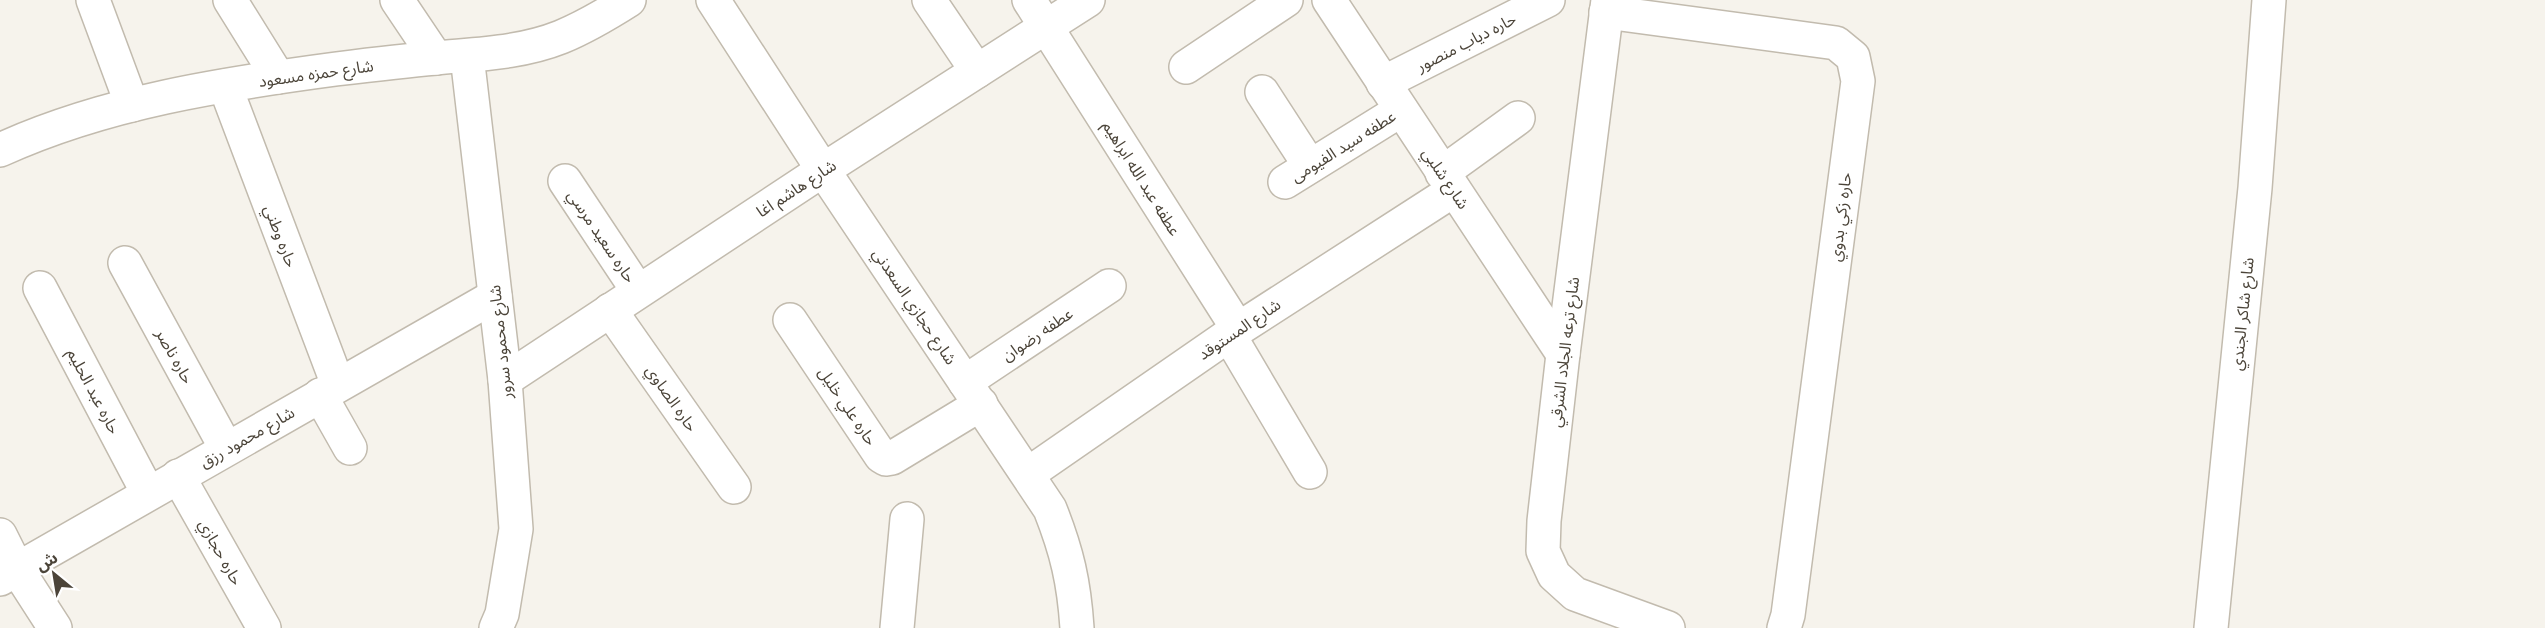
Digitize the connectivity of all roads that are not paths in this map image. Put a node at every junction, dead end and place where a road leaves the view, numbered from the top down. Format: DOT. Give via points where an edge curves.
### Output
graph roads {
  1 [pos="93,0"];
  2 [pos="230,0"];
  3 [pos="397,0"];
  4 [pos="629,0"];
  5 [pos="713,0"];
  6 [pos="929,0"];
  7 [pos="1088,0"];
  8 [pos="1286,0"];
  9 [pos="1329,0"];
  10 [pos="1548,0"];
  11 [pos="2269,0"];
  12 [pos="1607,6"];
  13 [pos="1037,13"];
  14 [pos="452,57"];
  15 [pos="1186,67"];
  16 [pos="976,71"];
  17 [pos="278,77"];
  18 [pos="1383,83"];
  19 [pos="225,86"];
  20 [pos="1262,92"];
  21 [pos="132,105"];
  22 [pos="1401,110"];
  23 [pos="1518,118"];
  24 [pos="0,150"];
  25 [pos="823,170"];
  26 [pos="565,181"];
  27 [pos="1448,182"];
  28 [pos="125,263"];
  29 [pos="1108,286"];
  30 [pos="40,288"];
  31 [pos="638,291"];
  32 [pos="495,296"];
  33 [pos="610,310"];
  34 [pos="790,320"];
  35 [pos="1233,332"];
  36 [pos="1563,354"];
  37 [pos="505,380"];
  38 [pos="329,390"];
  39 [pos="973,393"];
  40 [pos="226,448"];
  41 [pos="350,448"];
  42 [pos="1310,472"];
  43 [pos="1028,474"];
  44 [pos="178,476"];
  45 [pos="734,487"];
  46 [pos="148,493"];
  47 [pos="907,519"];
  48 [pos="0,535"];
  49 [pos="8,574"];
  50 [pos="55,628"];
  51 [pos="264,628"];
  52 [pos="496,628"];
  53 [pos="897,628"];
  54 [pos="1077,628"];
  55 [pos="1668,628"];
  56 [pos="1784,628"];
  57 [pos="2211,628"];
  1 -- 21 [label="street"];
  2 -- 17 [label="street"];
  3 -- 14 [label="street"];
  4 -- 14 [label="street, شارع حمزه مسعود" via="560,38 516,50"];
  5 -- 25 [label="street, شارع حجازي السعدني"];
  6 -- 16 [label="street"];
  7 -- 13 [label="street, شارع هاشم اغا"];
  8 -- 15 [label="street"];
  9 -- 18 [label="street, شارع شلبي"];
  10 -- 18 [label="street, حاره دياب منصور"];
  11 -- 57 [label="street, شارع شاكر الجندي" via="2255,188"];
  12 -- 36 [label="street, شارع ترعه الجلاد الشرقي"];
  12 -- 56 [label="street, حاره زكي بدوي" via="1836,44 1853,57 1858,81"];
  13 -- 16 [label="street, شارع هاشم اغا"];
  13 -- 35 [label="street, عطفه عبد الله ابراهيم"];
  14 -- 17 [label="street, شارع حمزه مسعود"];
  14 -- 32 [label="street, شارع محمود سرور"];
  16 -- 25 [label="street, شارع هاشم اغا"];
  17 -- 19 [label="street, شارع حمزه مسعود"];
  18 -- 22 [label="street, شارع شلبي"];
  19 -- 21 [label="street, شارع حمزه مسعود"];
  19 -- 38 [label="street, حاره وطني"];
  20 -- 22 [label="street, عطفه سيد الفيومى" via="1298,174"];
  21 -- 24 [label="street, شارع حمزه مسعود"];
  22 -- 27 [label="street, شارع شلبي"];
  23 -- 27 [label="street, شارع المستوقد"];
  25 -- 31 [label="street, شارع هاشم اغا"];
  25 -- 39 [label="street, شارع حجازي السعدني"];
  26 -- 31 [label="street, حاره سعيد مرسي"];
  27 -- 35 [label="street, شارع المستوقد"];
  27 -- 36 [label="street, شارع شلبي"];
  28 -- 40 [label="street, حاره ناصر"];
  29 -- 39 [label="street, عطفه رضوان"];
  30 -- 46 [label="street, حاره عبد الحليم"];
  31 -- 33 [label="street, شارع هاشم اغا"];
  32 -- 37 [label="street, شارع محمود سرور"];
  32 -- 38 [label="street, شارع محمود رزق"];
  33 -- 37 [label="street, شارع هاشم اغا"];
  33 -- 45 [label="street, حاره الصاوي"];
  34 -- 39 [label="street, حاره علي خليل" via="894,471 892,458"];
  35 -- 42 [label="street, عطفه عبد الله ابراهيم"];
  35 -- 43 [label="street, شارع المستوقد"];
  36 -- 55 [label="street, شارع ترعه الجلاد الشرقي" via="1543,551 1554,575 1575,594"];
  37 -- 52 [label="street, شارع محمود سرور" via="516,529 502,614"];
  38 -- 40 [label="street, شارع محمود رزق"];
  38 -- 41 [label="street, حاره وطني"];
  39 -- 43 [label="street, شارع حجازي السعدني"];
  40 -- 44 [label="street, شارع محمود رزق"];
  43 -- 54 [label="street, شارع حجازي السعدني" via="1050,509 1066,548 1075,589"];
  44 -- 46 [label="street, شارع محمود رزق"];
  44 -- 51 [label="street, حاره حجازي"];
  46 -- 49 [label="street, شارع محمود رزق"];
  47 -- 53 [label="street"];
  48 -- 49 [label="street"];
  49 -- 50 [label="street"];
}
